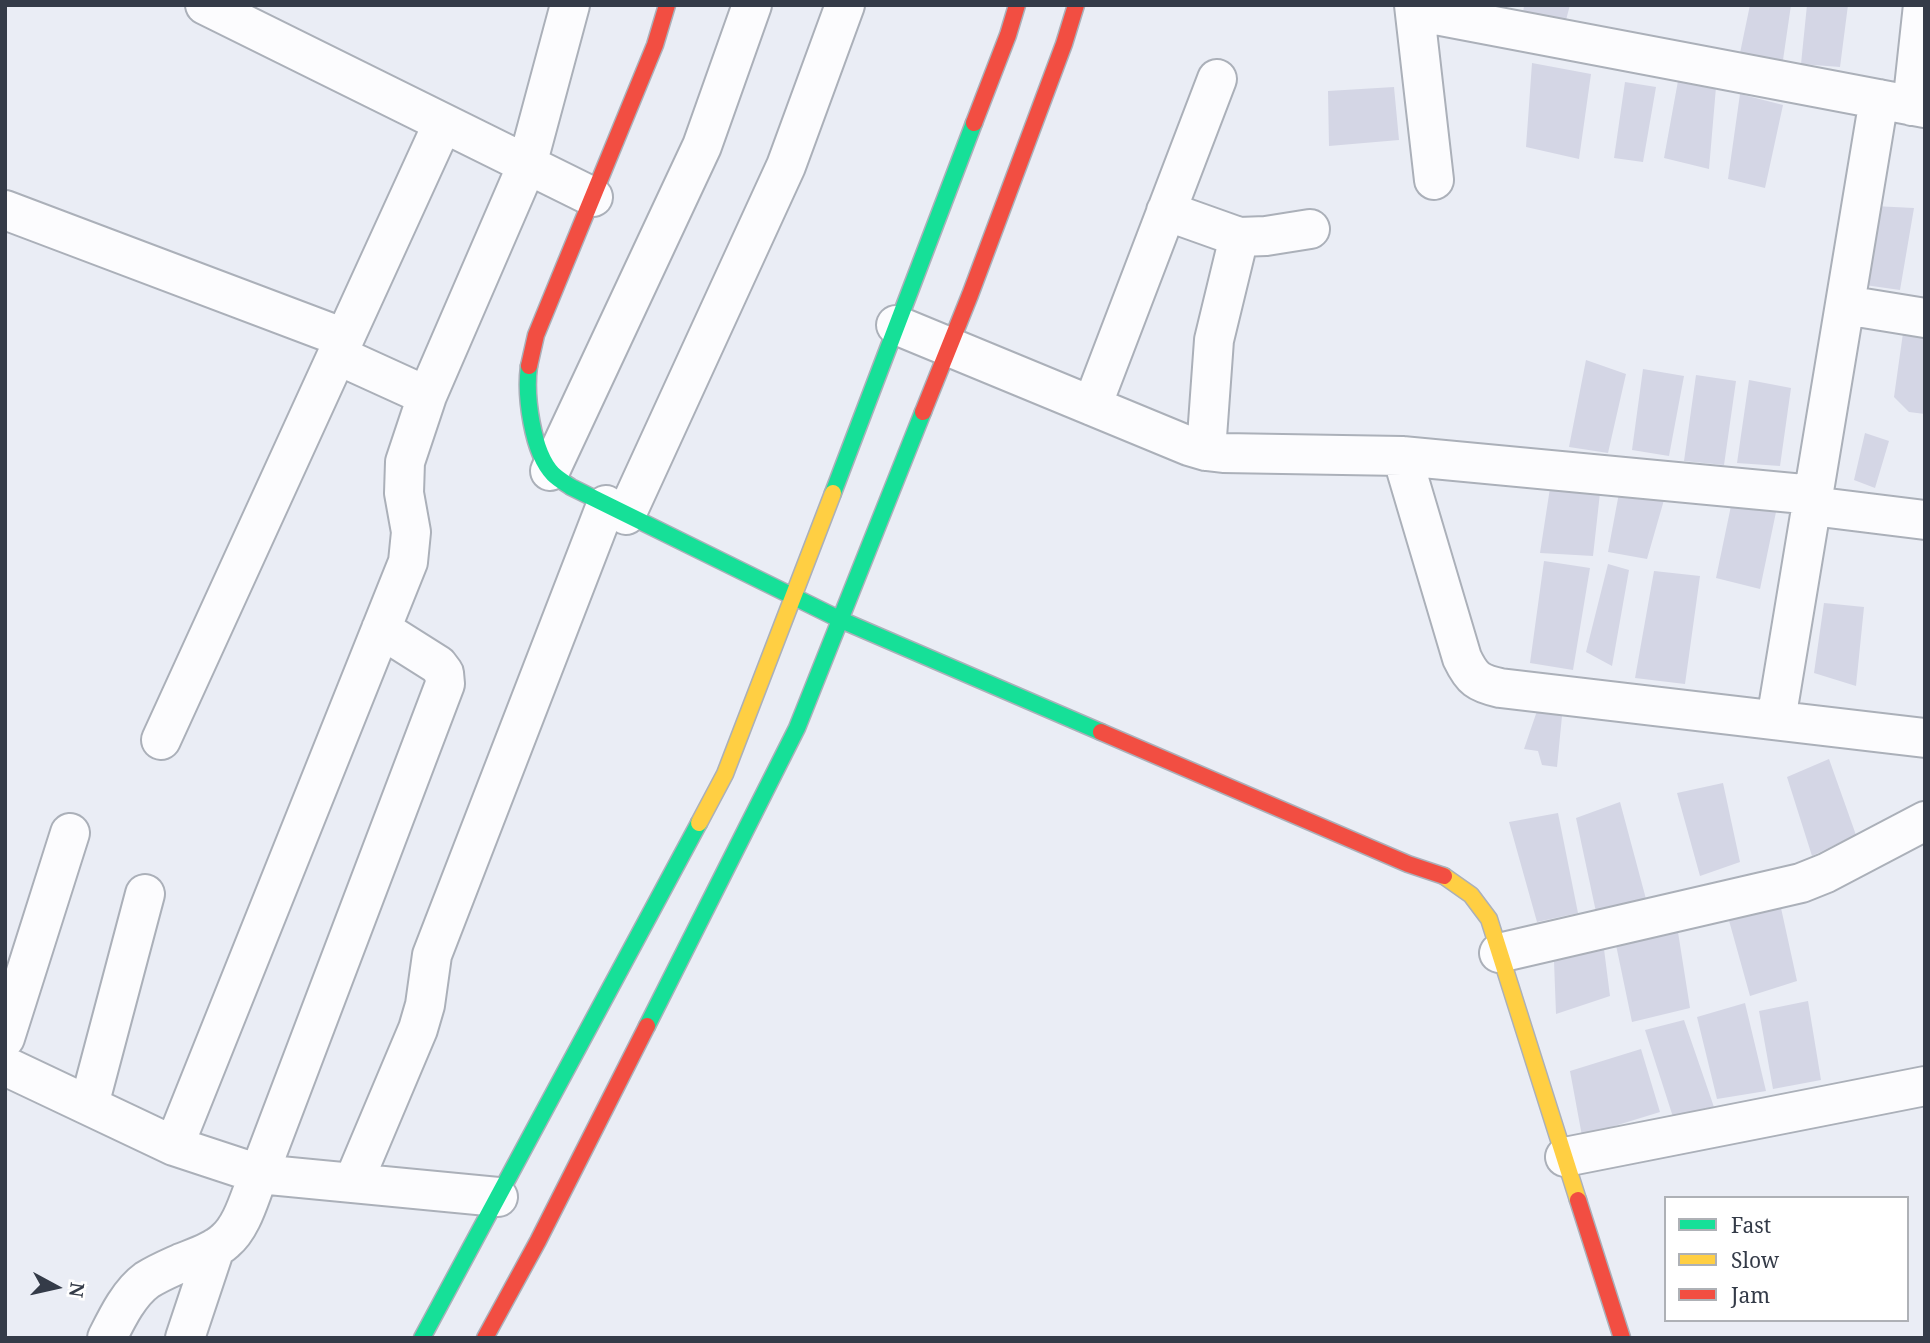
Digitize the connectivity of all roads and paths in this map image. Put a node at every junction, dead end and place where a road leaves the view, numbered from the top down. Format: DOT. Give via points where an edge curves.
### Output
graph roads {
  1 [pos="205,5"];
  2 [pos="570,5"];
  3 [pos="667,5"];
  4 [pos="752,5"];
  5 [pos="845,5"];
  6 [pos="1017,5"];
  7 [pos="1076,5"];
  8 [pos="1923,5"];
  9 [pos="1415,8"];
  10 [pos="1217,79"];
  11 [pos="1905,104"];
  12 [pos="443,123"];
  13 [pos="527,165"];
  14 [pos="1434,180"];
  15 [pos="593,197"];
  16 [pos="5,210"];
  17 [pos="1166,211"];
  18 [pos="1310,229"];
  19 [pos="1239,237"];
  20 [pos="1845,305"];
  21 [pos="1925,318"];
  22 [pos="897,325"];
  23 [pos="340,347"];
  24 [pos="950,347"];
  25 [pos="427,396"];
  26 [pos="1092,406"];
  27 [pos="1206,451"];
  28 [pos="1402,456"];
  29 [pos="550,471"];
  30 [pos="1813,500"];
  31 [pos="616,510"];
  32 [pos="1925,520"];
  33 [pos="793,596"];
  34 [pos="841,620"];
  35 [pos="381,629"];
  36 [pos="1776,720"];
  37 [pos="1925,738"];
  38 [pos="161,740"];
  39 [pos="1925,821"];
  40 [pos="70,833"];
  41 [pos="145,894"];
  42 [pos="1499,953"];
  43 [pos="5,1038"];
  44 [pos="5,1066"];
  45 [pos="1925,1086"];
  46 [pos="89,1105"];
  47 [pos="174,1146"];
  48 [pos="1565,1157"];
  49 [pos="259,1174"];
  50 [pos="353,1183"];
  51 [pos="498,1197"];
  52 [pos="215,1248"];
  53 [pos="107,1338"];
  54 [pos="185,1338"];
  55 [pos="422,1338"];
  56 [pos="485,1338"];
  57 [pos="1622,1338"];
  1 -- 12 [label="street"];
  2 -- 13 [label="street"];
  3 -- 15 [label="street"];
  4 -- 29 [label="street" via="702,146"];
  5 -- 31 [label="street" via="786,166"];
  6 -- 22 [label="street"];
  7 -- 24 [label="street"];
  8 -- 11 [label="street"];
  9 -- 11 [label="street"];
  9 -- 14 [label="street"];
  10 -- 17 [label="street"];
  11 -- 20 [label="street"];
  12 -- 13 [label="street"];
  12 -- 23 [label="street"];
  13 -- 15 [label="street"];
  13 -- 25 [label="street"];
  15 -- 29 [label="street" via="531,357 531,413"];
  16 -- 23 [label="street"];
  17 -- 19 [label="street"];
  17 -- 26 [label="street"];
  18 -- 19 [label="street"];
  19 -- 27 [label="street" via="1214,341"];
  20 -- 21 [label="street"];
  20 -- 30 [label="street"];
  22 -- 24 [label="street"];
  22 -- 33 [label="street"];
  23 -- 25 [label="street"];
  23 -- 38 [label="street"];
  24 -- 26 [label="street"];
  24 -- 34 [label="street"];
  25 -- 35 [label="street" via="405,462 404,493 411,532 408,562"];
  26 -- 27 [label="street"];
  27 -- 28 [label="street"];
  28 -- 30 [label="street"];
  28 -- 36 [label="street" via="1462,658 1469,673 1482,684"];
  29 -- 31 [label="street"];
  30 -- 32 [label="street"];
  30 -- 36 [label="street"];
  31 -- 33 [label="street"];
  31 -- 50 [label="street" via="432,955 418,1029"];
  33 -- 34 [label="street"];
  33 -- 51 [label="street" via="725,774"];
  34 -- 42 [label="street" via="1446,877 1471,895 1489,919"];
  34 -- 56 [label="street" via="797,728 748,828 518,1262"];
  35 -- 47 [label="street"];
  35 -- 49 [label="street" via="438,665 445,684"];
  36 -- 37 [label="street"];
  39 -- 42 [label="street" via="1801,883"];
  40 -- 43 [label="street"];
  41 -- 46 [label="street"];
  42 -- 48 [label="street"];
  44 -- 46 [label="street"];
  45 -- 48 [label="street"];
  46 -- 47 [label="street"];
  47 -- 49 [label="street"];
  48 -- 57 [label="street"];
  49 -- 50 [label="street"];
  49 -- 52 [label="street" via="238,1224"];
  50 -- 51 [label="street"];
  51 -- 55 [label="street" via="480,1244"];
  52 -- 53 [label="street" via="146,1281"];
  52 -- 54 [label="street"];
}
